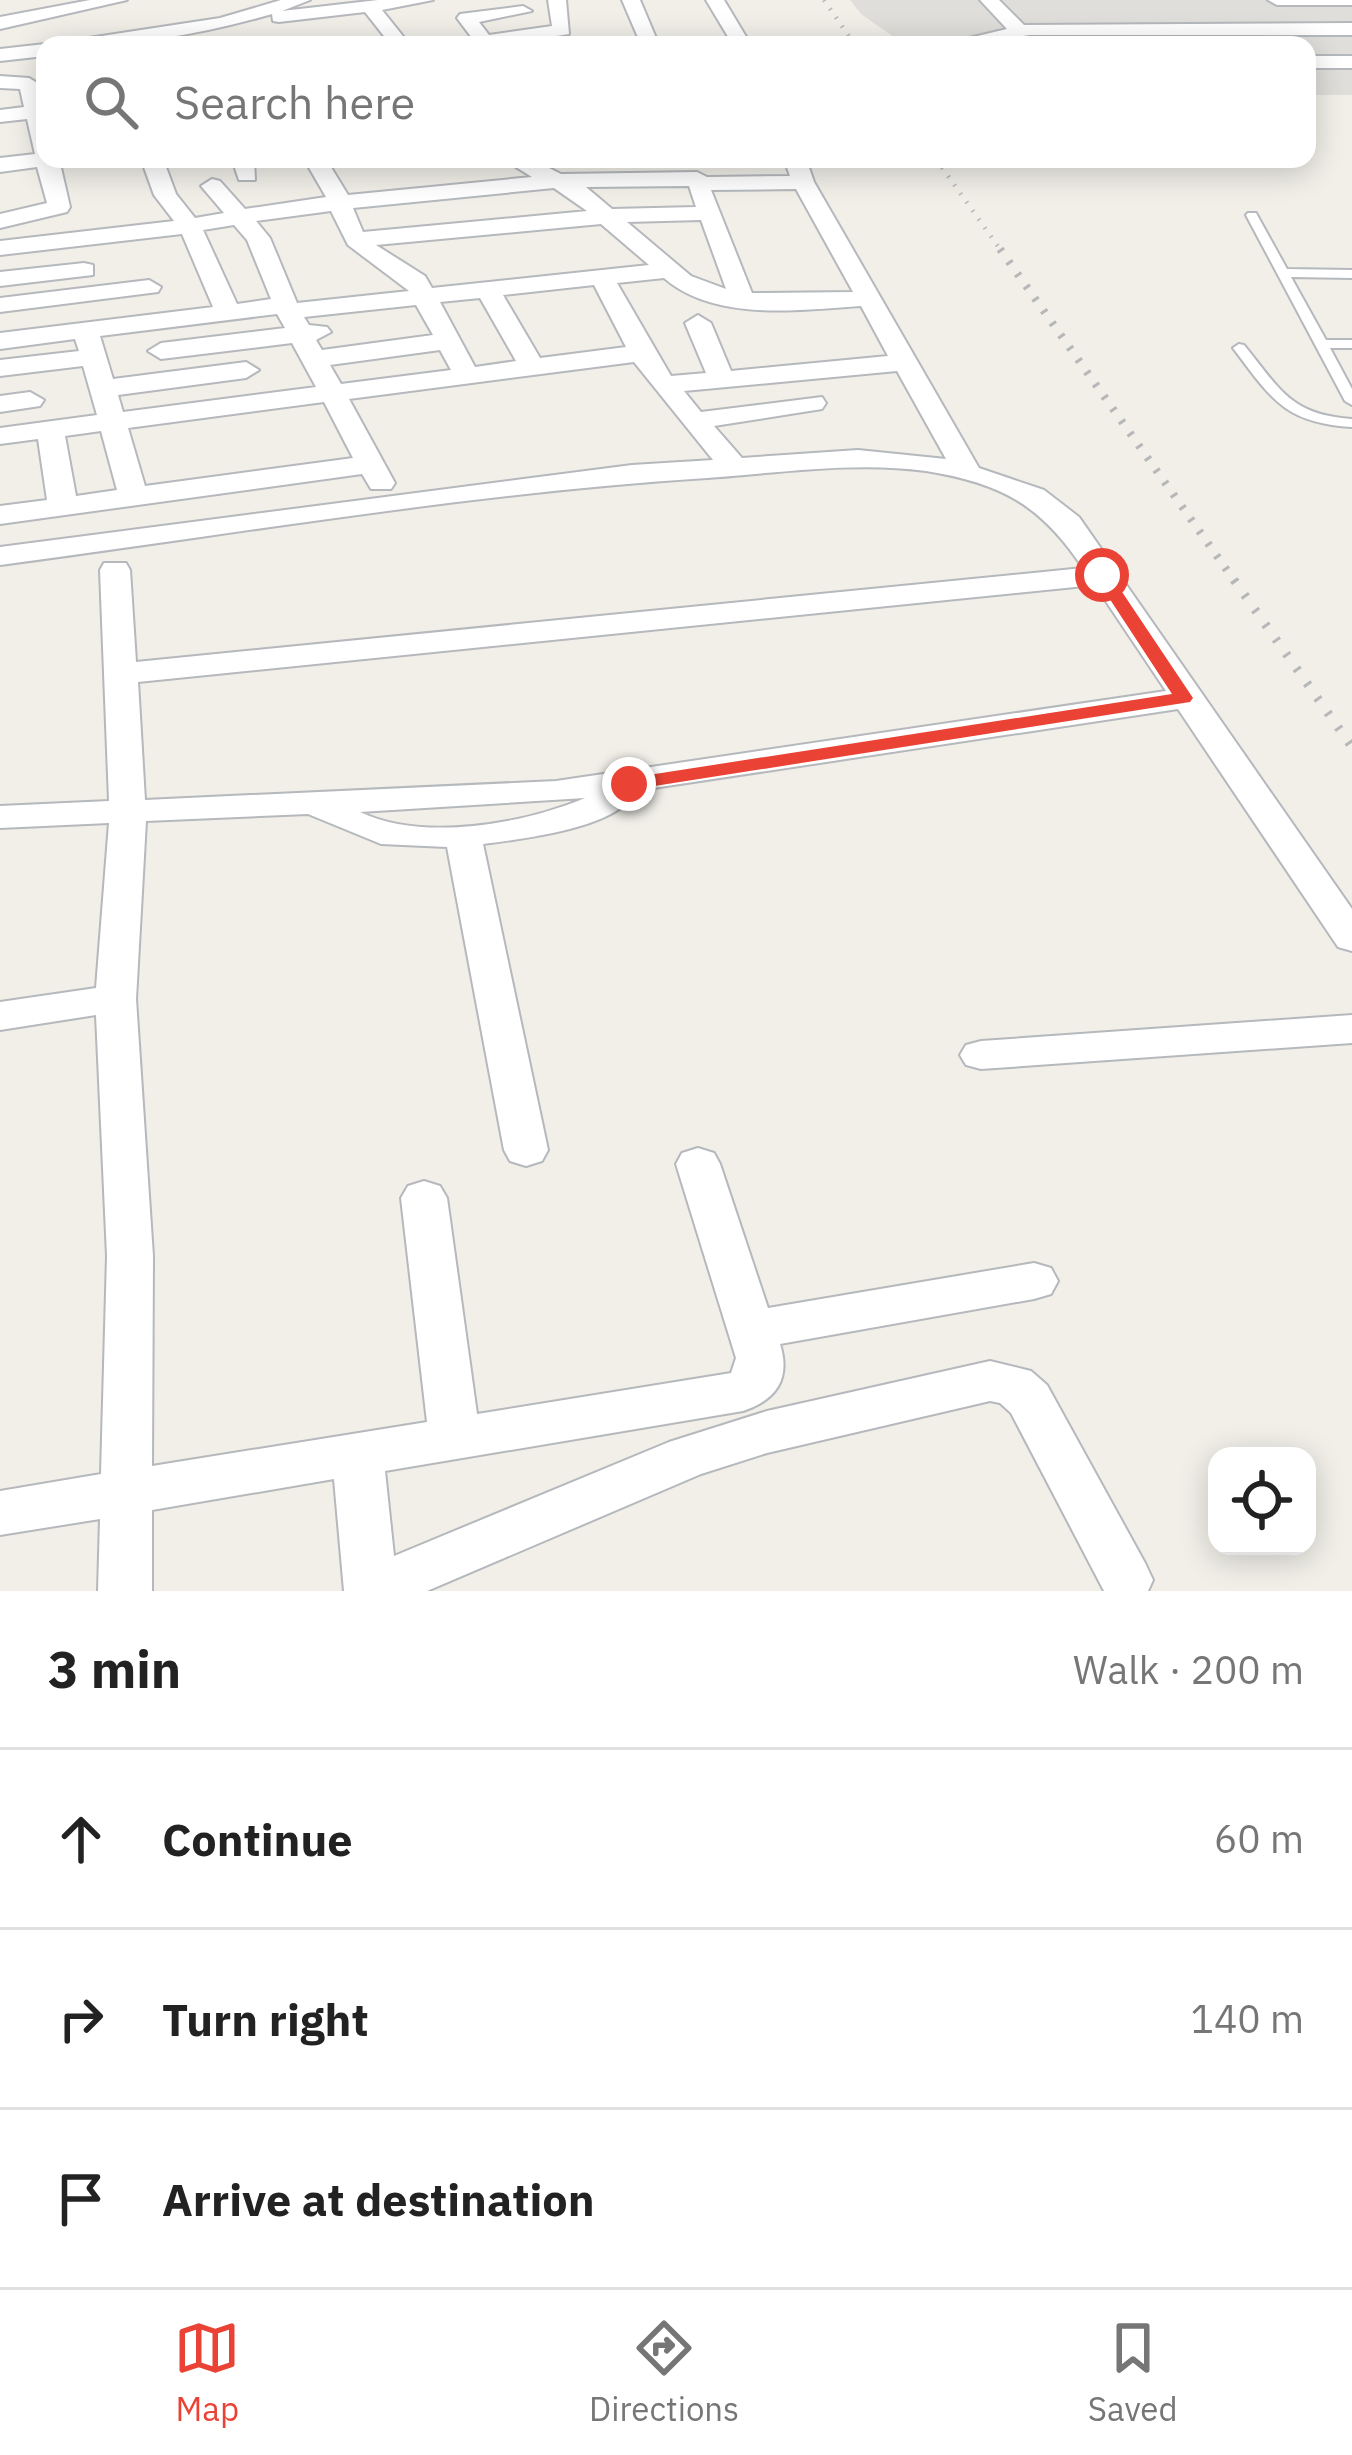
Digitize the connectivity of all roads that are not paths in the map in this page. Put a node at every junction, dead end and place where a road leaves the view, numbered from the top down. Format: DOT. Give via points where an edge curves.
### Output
graph roads {
  1 [pos="75,0"];
  2 [pos="118,0"];
  3 [pos="557,0"];
  4 [pos="631,0"];
  5 [pos="715,0"];
  6 [pos="989,0"];
  7 [pos="1277,0"];
  8 [pos="1314,0"];
  9 [pos="1352,0"];
  10 [pos="0,3"];
  11 [pos="97,5"];
  12 [pos="317,6"];
  13 [pos="517,6"];
  14 [pos="370,7"];
  15 [pos="418,7"];
  16 [pos="162,14"];
  17 [pos="9,22"];
  18 [pos="1213,29"];
  19 [pos="1344,29"];
  20 [pos="177,31"];
  21 [pos="1020,31"];
  22 [pos="142,36"];
  23 [pos="162,36"];
  24 [pos="327,36"];
  25 [pos="394,36"];
  26 [pos="480,36"];
  27 [pos="552,36"];
  28 [pos="558,36"];
  29 [pos="646,36"];
  30 [pos="737,36"];
  31 [pos="1000,36"];
  32 [pos="36,51"];
  33 [pos="1352,52"];
  34 [pos="0,55"];
  35 [pos="1316,62"];
  36 [pos="1352,62"];
  37 [pos="0,82"];
  38 [pos="36,112"];
  39 [pos="0,116"];
  40 [pos="36,160"];
  41 [pos="0,165"];
  42 [pos="49,168"];
  43 [pos="155,168"];
  44 [pos="322,168"];
  45 [pos="531,168"];
  46 [pos="799,170"];
  47 [pos="696,174"];
  48 [pos="558,182"];
  49 [pos="212,186"];
  50 [pos="340,204"];
  51 [pos="709,213"];
  52 [pos="1252,215"];
  53 [pos="243,216"];
  54 [pos="609,217"];
  55 [pos="0,220"];
  56 [pos="190,226"];
  57 [pos="130,235"];
  58 [pos="356,240"];
  59 [pos="0,248"];
  60 [pos="668,270"];
  61 [pos="403,272"];
  62 [pos="1283,273"];
  63 [pos="1352,274"];
  64 [pos="145,275"];
  65 [pos="601,276"];
  66 [pos="0,279"];
  67 [pos="487,289"];
  68 [pos="870,298"];
  69 [pos="743,302"];
  70 [pos="0,304"];
  71 [pos="289,310"];
  72 [pos="228,312"];
  73 [pos="438,319"];
  74 [pos="156,322"];
  75 [pos="698,322"];
  76 [pos="231,341"];
  77 [pos="89,344"];
  78 [pos="1321,344"];
  79 [pos="1352,344"];
  80 [pos="5,348"];
  81 [pos="1240,348"];
  82 [pos="161,351"];
  83 [pos="641,353"];
  84 [pos="314,359"];
  85 [pos="905,362"];
  86 [pos="532,367"];
  87 [pos="246,370"];
  88 [pos="785,371"];
  89 [pos="466,374"];
  90 [pos="721,378"];
  91 [pos="173,380"];
  92 [pos="664,385"];
  93 [pos="101,389"];
  94 [pos="330,390"];
  95 [pos="30,400"];
  96 [pos="261,400"];
  97 [pos="1352,401"];
  98 [pos="812,403"];
  99 [pos="0,404"];
  100 [pos="110,421"];
  101 [pos="693,421"];
  102 [pos="1352,423"];
  103 [pos="43,430"];
  104 [pos="0,436"];
  105 [pos="858,459"];
  106 [pos="370,464"];
  107 [pos="734,466"];
  108 [pos="967,472"];
  109 [pos="219,485"];
  110 [pos="134,496"];
  111 [pos="391,502"];
  112 [pos="49,508"];
  113 [pos="0,515"];
  114 [pos="226,524"];
  115 [pos="38,550"];
  116 [pos="0,556"];
  117 [pos="115,570"];
  118 [pos="1102,575"];
  119 [pos="121,674"];
  120 [pos="1184,698"];
  121 [pos="629,784"];
  122 [pos="314,804"];
  123 [pos="128,812"];
  124 [pos="0,817"];
  125 [pos="463,836"];
  126 [pos="1352,938"];
  127 [pos="116,999"];
  128 [pos="0,1016"];
  129 [pos="1352,1028"];
  130 [pos="981,1055"];
  131 [pos="526,1150"];
  132 [pos="698,1164"];
  133 [pos="424,1198"];
  134 [pos="1034,1281"];
  135 [pos="752,1330"];
  136 [pos="455,1441"];
  137 [pos="358,1457"];
  138 [pos="127,1493"];
  139 [pos="0,1513"];
  140 [pos="1126,1580"];
  141 [pos="371,1590"];
  142 [pos="125,1591"];
  1 -- 11 [label="street"];
  2 -- 11 [label="street"];
  3 -- 28 [label="street"];
  4 -- 29 [label="street"];
  5 -- 30 [label="street"];
  6 -- 21 [label="street"];
  7 -- 8 [label="street"];
  8 -- 9 [label="street"];
  8 -- 19 [label="street"];
  10 -- 17 [label="street"];
  11 -- 17 [label="street"];
  11 -- 22 [label="street" via="121,11"];
  12 -- 14 [label="street"];
  12 -- 20 [label="street"];
  12 -- 24 [label="street"];
  13 -- 26 [label="street" via="466,18"];
  13 -- 27 [label="street"];
  14 -- 15 [label="street"];
  14 -- 25 [label="street"];
  16 -- 20 [label="street"];
  18 -- 19 [label="street"];
  18 -- 21 [label="street"];
  19 -- 33 [label="street"];
  20 -- 23 [label="street"];
  21 -- 31 [label="street"];
  32 -- 34 [label="street"];
  35 -- 36 [label="street"];
  37 -- 38 [label="street" via="27,82"];
  38 -- 39 [label="street"];
  40 -- 41 [label="street"];
  42 -- 55 [label="street" via="59,207"];
  43 -- 56 [label="street" via="164,195"];
  44 -- 50 [label="street"];
  45 -- 48 [label="street"];
  46 -- 47 [label="street"];
  46 -- 68 [label="street"];
  47 -- 48 [label="street"];
  47 -- 51 [label="street"];
  48 -- 50 [label="street"];
  48 -- 54 [label="street"];
  49 -- 53 [label="street"];
  50 -- 53 [label="street"];
  50 -- 58 [label="street"];
  51 -- 54 [label="street"];
  51 -- 69 [label="street"];
  52 -- 62 [label="lane"];
  53 -- 56 [label="street"];
  53 -- 71 [label="street"];
  54 -- 58 [label="street"];
  54 -- 60 [label="street"];
  56 -- 57 [label="street"];
  56 -- 72 [label="street"];
  57 -- 59 [label="street"];
  57 -- 64 [label="street"];
  58 -- 61 [label="street"];
  60 -- 65 [label="street"];
  60 -- 69 [label="street" via="702,292"];
  61 -- 71 [label="street"];
  61 -- 73 [label="street"];
  62 -- 63 [label="lane"];
  62 -- 78 [label="lane"];
  64 -- 66 [label="street"];
  64 -- 70 [label="street"];
  64 -- 74 [label="street"];
  65 -- 67 [label="street"];
  65 -- 83 [label="street"];
  67 -- 73 [label="street"];
  67 -- 86 [label="street"];
  68 -- 69 [label="street"];
  68 -- 85 [label="street"];
  71 -- 72 [label="street"];
  71 -- 73 [label="street"];
  71 -- 76 [label="street"];
  71 -- 84 [label="street"];
  72 -- 74 [label="street"];
  73 -- 84 [label="street"];
  73 -- 89 [label="street"];
  74 -- 77 [label="street"];
  74 -- 82 [label="street"];
  75 -- 90 [label="street"];
  76 -- 82 [label="street"];
  76 -- 87 [label="street"];
  77 -- 80 [label="street"];
  77 -- 93 [label="street"];
  78 -- 79 [label="lane"];
  78 -- 97 [label="lane"];
  80 -- 95 [label="street"];
  81 -- 102 [label="lane" via="1298,415"];
  82 -- 91 [label="street"];
  83 -- 86 [label="street"];
  83 -- 92 [label="street"];
  84 -- 94 [label="street"];
  85 -- 88 [label="street"];
  85 -- 108 [label="street"];
  86 -- 89 [label="street"];
  87 -- 91 [label="street"];
  87 -- 96 [label="street"];
  88 -- 90 [label="street"];
  88 -- 98 [label="street"];
  89 -- 94 [label="street"];
  90 -- 92 [label="street"];
  91 -- 93 [label="street"];
  92 -- 101 [label="street"];
  93 -- 100 [label="street"];
  94 -- 96 [label="street"];
  94 -- 106 [label="street"];
  95 -- 99 [label="street"];
  95 -- 103 [label="street"];
  96 -- 100 [label="street"];
  98 -- 101 [label="street"];
  98 -- 105 [label="street"];
  100 -- 103 [label="street"];
  100 -- 110 [label="street"];
  101 -- 107 [label="street"];
  103 -- 104 [label="street"];
  103 -- 112 [label="street"];
  105 -- 107 [label="street"];
  105 -- 108 [label="street"];
  106 -- 109 [label="street"];
  106 -- 111 [label="street"];
  107 -- 111 [label="street"];
  108 -- 118 [label="street" via="1052,508"];
  109 -- 110 [label="street"];
  109 -- 114 [label="street"];
  110 -- 112 [label="street"];
  111 -- 114 [label="street"];
  112 -- 113 [label="street"];
  112 -- 115 [label="street"];
  114 -- 115 [label="street"];
  115 -- 116 [label="street"];
  117 -- 119 [label="street"];
  118 -- 119 [label="street"];
  118 -- 120 [label="street"];
  119 -- 123 [label="street"];
  120 -- 121 [label="street"];
  120 -- 126 [label="street"];
  121 -- 122 [label="street"];
  121 -- 125 [label="street" via="580,814"];
  122 -- 123 [label="street"];
  122 -- 125 [label="street" via="382,834"];
  123 -- 124 [label="street"];
  123 -- 127 [label="street"];
  125 -- 131 [label="street"];
  127 -- 128 [label="street"];
  127 -- 138 [label="street" via="130,1256"];
  129 -- 130 [label="street"];
  132 -- 135 [label="street"];
  133 -- 136 [label="street"];
  134 -- 135 [label="street"];
  135 -- 136 [label="street" via="759,1379 743,1391"];
  136 -- 137 [label="street"];
  137 -- 138 [label="street"];
  137 -- 141 [label="street"];
  138 -- 139 [label="street"];
  138 -- 142 [label="street"];
  140 -- 141 [label="street" via="1029,1399 1014,1385 990,1381 687,1457"];
}
